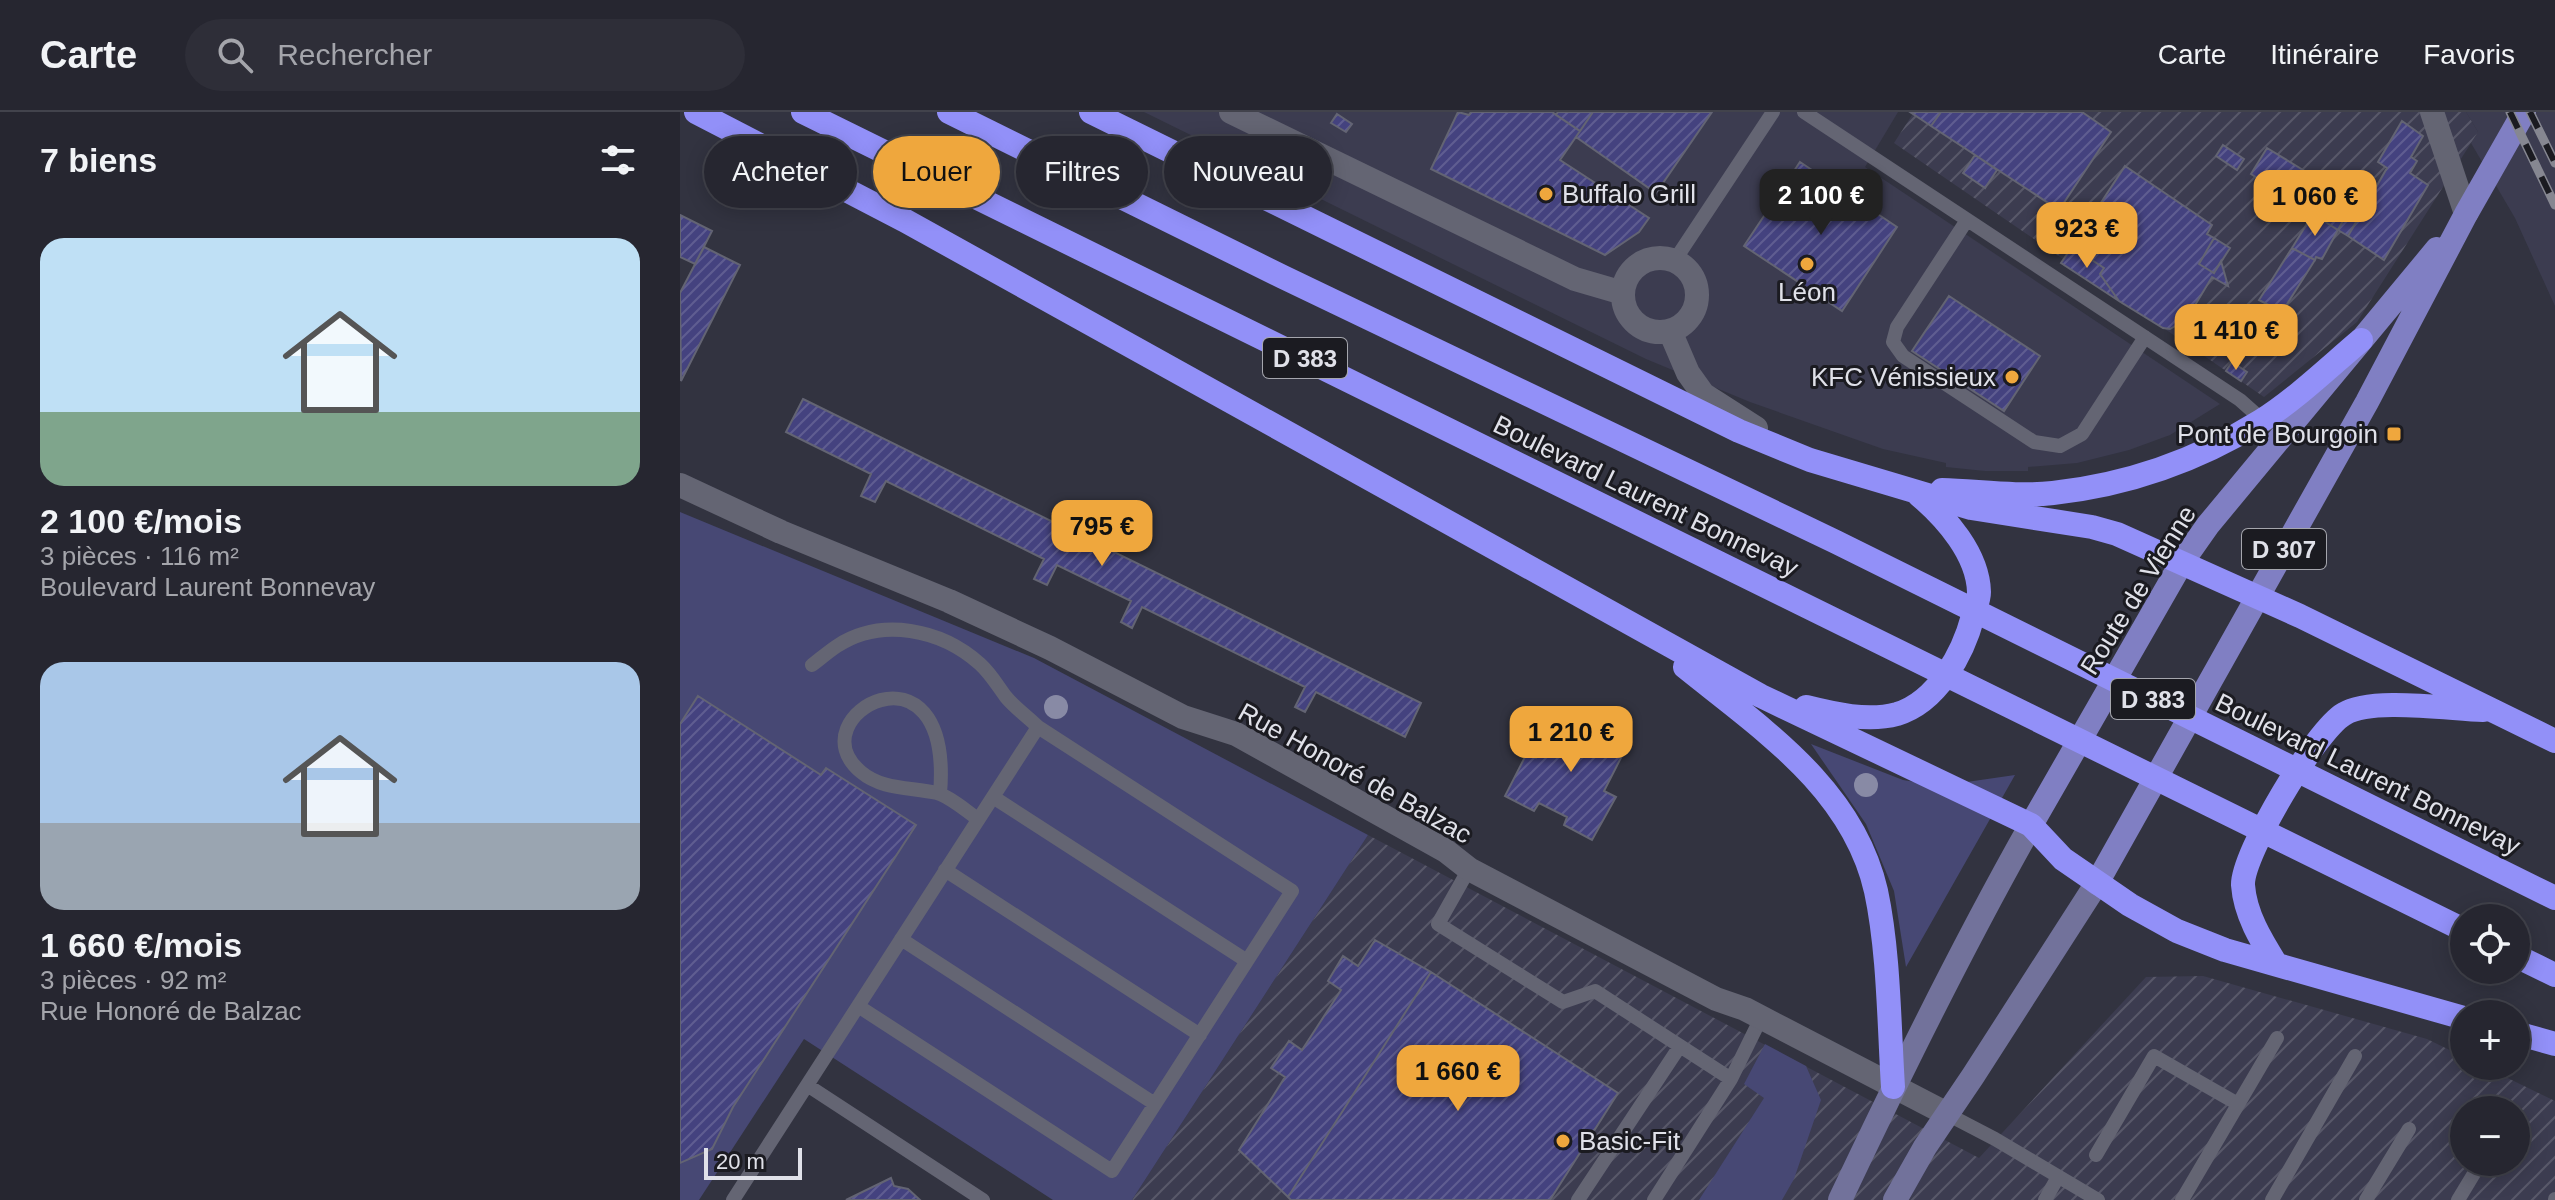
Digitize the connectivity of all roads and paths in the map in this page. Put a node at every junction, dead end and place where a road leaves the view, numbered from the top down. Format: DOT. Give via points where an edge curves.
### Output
graph roads {
  1 [pos="696,112"];
  2 [pos="803,112"];
  3 [pos="949,112"];
  4 [pos="1091,112"];
  5 [pos="1231,112"];
  6 [pos="1773,112"];
  7 [pos="1804,112"];
  8 [pos="2432,112"];
  9 [pos="2524,112"];
  10 [pos="680,113"];
  11 [pos="734,136"];
  12 [pos="743,136"];
  13 [pos="857,195"];
  14 [pos="2466,214"];
  15 [pos="1967,220"];
  16 [pos="1675,260"];
  17 [pos="1623,293"];
  18 [pos="1670,331"];
  19 [pos="2145,337"];
  20 [pos="2361,340"];
  21 [pos="2263,420"];
  22 [pos="2283,438"];
  23 [pos="1810,460"];
  24 [pos="680,485"];
  25 [pos="1912,488"];
  26 [pos="2182,562"];
  27 [pos="2258,597"];
  28 [pos="1627,621"];
  29 [pos="812,665"];
  30 [pos="1761,696"];
  31 [pos="2494,711"];
  32 [pos="1038,727"];
  33 [pos="2555,741"];
  34 [pos="940,794"];
  35 [pos="993,797"];
  36 [pos="978,819"];
  37 [pos="2031,825"];
  38 [pos="1469,869"];
  39 [pos="945,870"];
  40 [pos="2097,883"];
  41 [pos="2555,898"];
  42 [pos="2450,924"];
  43 [pos="901,939"];
  44 [pos="1247,961"];
  45 [pos="2530,963"];
  46 [pos="2276,964"];
  47 [pos="2555,975"];
  48 [pos="858,1006"];
  49 [pos="2450,1014"];
  50 [pos="1761,1018"];
  51 [pos="1200,1035"];
  52 [pos="2530,1037"];
  53 [pos="2277,1038"];
  54 [pos="2555,1044"];
  55 [pos="1680,1046"];
  56 [pos="2355,1056"];
  57 [pos="1731,1079"];
  58 [pos="807,1085"];
  59 [pos="1893,1087"];
  60 [pos="1155,1104"];
  61 [pos="2238,1104"];
  62 [pos="1947,1114"];
  63 [pos="2409,1129"];
  64 [pos="2096,1155"];
  65 [pos="2473,1176"];
  66 [pos="2058,1177"];
  67 [pos="733,1200"];
  68 [pos="983,1200"];
  69 [pos="1578,1200"];
  70 [pos="1654,1200"];
  71 [pos="1840,1200"];
  72 [pos="1895,1200"];
  73 [pos="2045,1200"];
  74 [pos="2098,1200"];
  75 [pos="2182,1200"];
  76 [pos="2272,1200"];
  77 [pos="2366,1200"];
  78 [pos="2458,1200"];
  1 -- 12 [label="highway"];
  2 -- 42 [label="highway, Boulevard Laurent Bonnevay / D 383"];
  3 -- 41 [label="highway, Boulevard Laurent Bonnevay / D 383"];
  4 -- 23 [label="highway" via="1670,398"];
  5 -- 17 [label="street" via="1575,279"];
  6 -- 16 [label="lane"];
  7 -- 15 [label="lane"];
  8 -- 14 [label="street"];
  9 -- 14 [label="main road, D 307"];
  10 -- 11 [label="street"];
  13 -- 28 [label="highway"];
  14 -- 20 [label="main road, Route de Vienne / D 307"];
  14 -- 27 [label="main road, D 307"];
  15 -- 19 [label="lane"];
  15 -- 19 [label="lane" via="1897,327 1896,350 1915,364 2034,442 2060,446 2082,434"];
  16 -- 17 [label="street" via="1640,263"];
  16 -- 18 [label="street" via="1694,278 1698,291 1691,317"];
  17 -- 18 [label="street" via="1626,310 1637,324 1652,332"];
  18 -- 23 [label="street" via="1703,394"];
  19 -- 21 [label="lane"];
  20 -- 21 [label="highway"];
  20 -- 22 [label="main road, Route de Vienne / D 307"];
  21 -- 22 [label="lane"];
  21 -- 25 [label="highway" via="2157,470 2052,493"];
  22 -- 26 [label="main road, Route de Vienne / D 307"];
  23 -- 25 [label="highway"];
  24 -- 38 [label="street, Rue Honoré de Balzac" via="949,601 1183,717 1236,734 1446,851"];
  25 -- 26 [label="highway" via="1971,508 2092,527"];
  25 -- 30 [label="highway" via="1940,512 1964,548 1979,593 1950,672 1920,701 1877,718"];
  26 -- 27 [label="highway"];
  26 -- 37 [label="main road, Route de Vienne / D 307"];
  27 -- 31 [label="highway"];
  27 -- 40 [label="main road, D 307"];
  28 -- 30 [label="highway"];
  28 -- 59 [label="highway" via="1776,740 1839,807 1875,890 1883,932"];
  29 -- 32 [label="lane" via="837,645 879,629 929,633 978,662"];
  30 -- 37 [label="highway"];
  31 -- 33 [label="highway"];
  31 -- 46 [label="highway" via="2372,705 2344,714 2321,735 2266,819 2243,882 2248,912"];
  32 -- 35 [label="lane"];
  32 -- 44 [label="lane" via="1292,891"];
  34 -- 34 [label="lane" via="885,785 864,775 845,747 855,715 882,697 901,697 917,707 931,722 938,748"];
  34 -- 36 [label="lane"];
  35 -- 36 [label="lane"];
  35 -- 44 [label="lane"];
  36 -- 39 [label="lane"];
  37 -- 40 [label="highway" via="2063,859"];
  37 -- 59 [label="main road, Route de Vienne"];
  38 -- 50 [label="street, Rue Honoré de Balzac"];
  38 -- 55 [label="lane" via="1438,924 1563,1002 1595,991"];
  39 -- 43 [label="lane"];
  39 -- 51 [label="lane"];
  40 -- 46 [label="highway" via="2177,931"];
  40 -- 62 [label="main road"];
  43 -- 48 [label="lane"];
  43 -- 60 [label="lane"];
  44 -- 51 [label="lane"];
  45 -- 47 [label="highway"];
  46 -- 49 [label="highway"];
  48 -- 58 [label="lane"];
  48 -- 60 [label="lane" via="1112,1171"];
  50 -- 57 [label="lane"];
  50 -- 59 [label="street, Rue Honoré de Balzac"];
  51 -- 60 [label="lane"];
  52 -- 54 [label="highway"];
  53 -- 61 [label="lane"];
  55 -- 57 [label="lane"];
  55 -- 69 [label="lane"];
  56 -- 76 [label="lane"];
  57 -- 70 [label="lane"];
  58 -- 67 [label="lane"];
  58 -- 68 [label="lane"];
  59 -- 62 [label="street, Rue Honoré de Balzac"];
  59 -- 71 [label="main road, Route de Vienne"];
  61 -- 64 [label="lane" via="2154,1056"];
  61 -- 75 [label="lane"];
  62 -- 66 [label="lane"];
  62 -- 72 [label="main road"];
  63 -- 77 [label="lane"];
  65 -- 78 [label="lane"];
  66 -- 73 [label="lane"];
  66 -- 74 [label="lane"];
}
